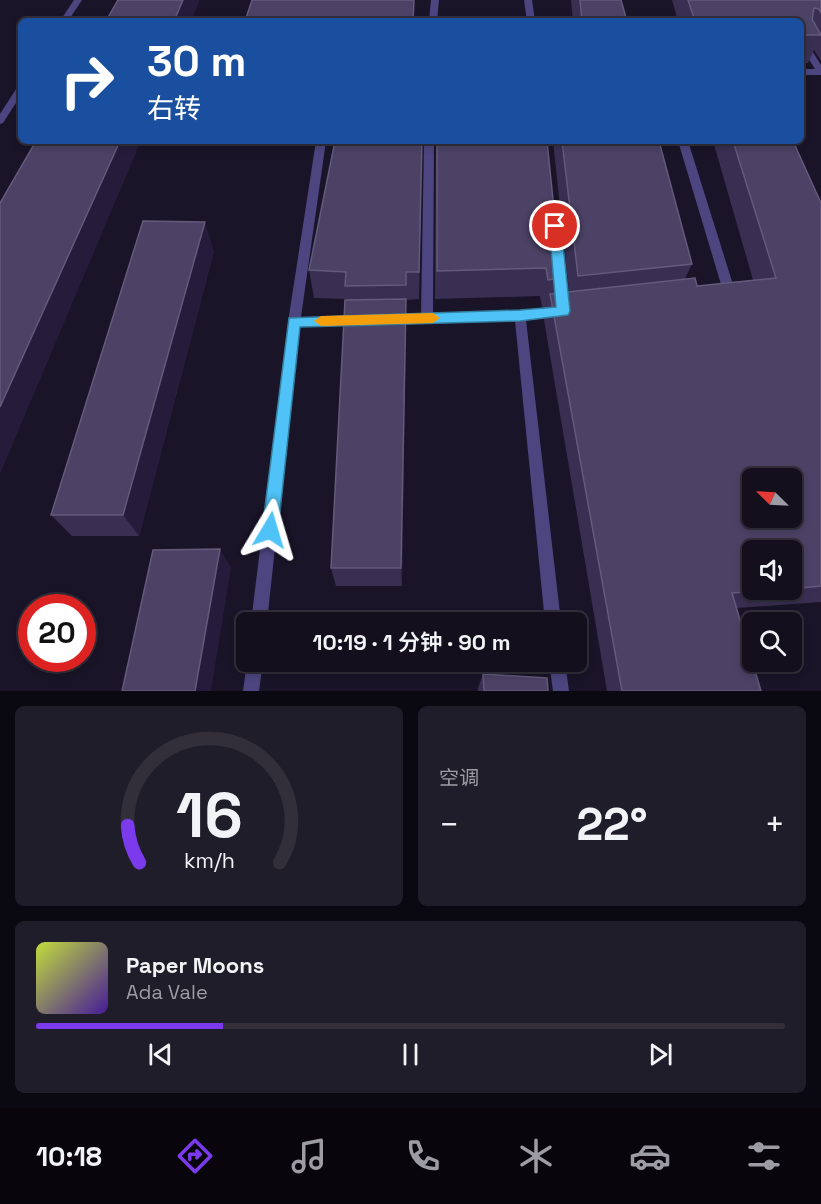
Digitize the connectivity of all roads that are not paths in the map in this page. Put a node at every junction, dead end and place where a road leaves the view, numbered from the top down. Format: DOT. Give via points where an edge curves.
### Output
graph roads {
  1 [pos="78,0"];
  2 [pos="435,0"];
  3 [pos="528,0"];
  4 [pos="66,18"];
  5 [pos="433,18"];
  6 [pos="531,18"];
  7 [pos="804,45"];
  8 [pos="804,72"];
  9 [pos="821,72"];
  10 [pos="18,93"];
  11 [pos="0,121"];
  12 [pos="321,144"];
  13 [pos="429,144"];
  14 [pos="684,144"];
  15 [pos="557,254"];
  16 [pos="719,295"];
  17 [pos="520,315"];
  18 [pos="426,318"];
  19 [pos="294,322"];
  20 [pos="260,612"];
  21 [pos="552,612"];
  22 [pos="254,672"];
  23 [pos="559,672"];
  24 [pos="251,691"];
  25 [pos="561,691"];
  1 -- 4 [label="street"];
  2 -- 5 [label="street"];
  3 -- 6 [label="street"];
  7 -- 9 [label="street"];
  8 -- 9 [label="street"];
  10 -- 11 [label="street"];
  12 -- 19 [label="street"];
  13 -- 18 [label="street"];
  14 -- 16 [label="street" via="730,294"];
  15 -- 17 [label="street" via="569,310"];
  17 -- 18 [label="street"];
  17 -- 21 [label="street"];
  18 -- 19 [label="street"];
  19 -- 20 [label="street"];
  22 -- 24 [label="street"];
  23 -- 25 [label="street"];
}
